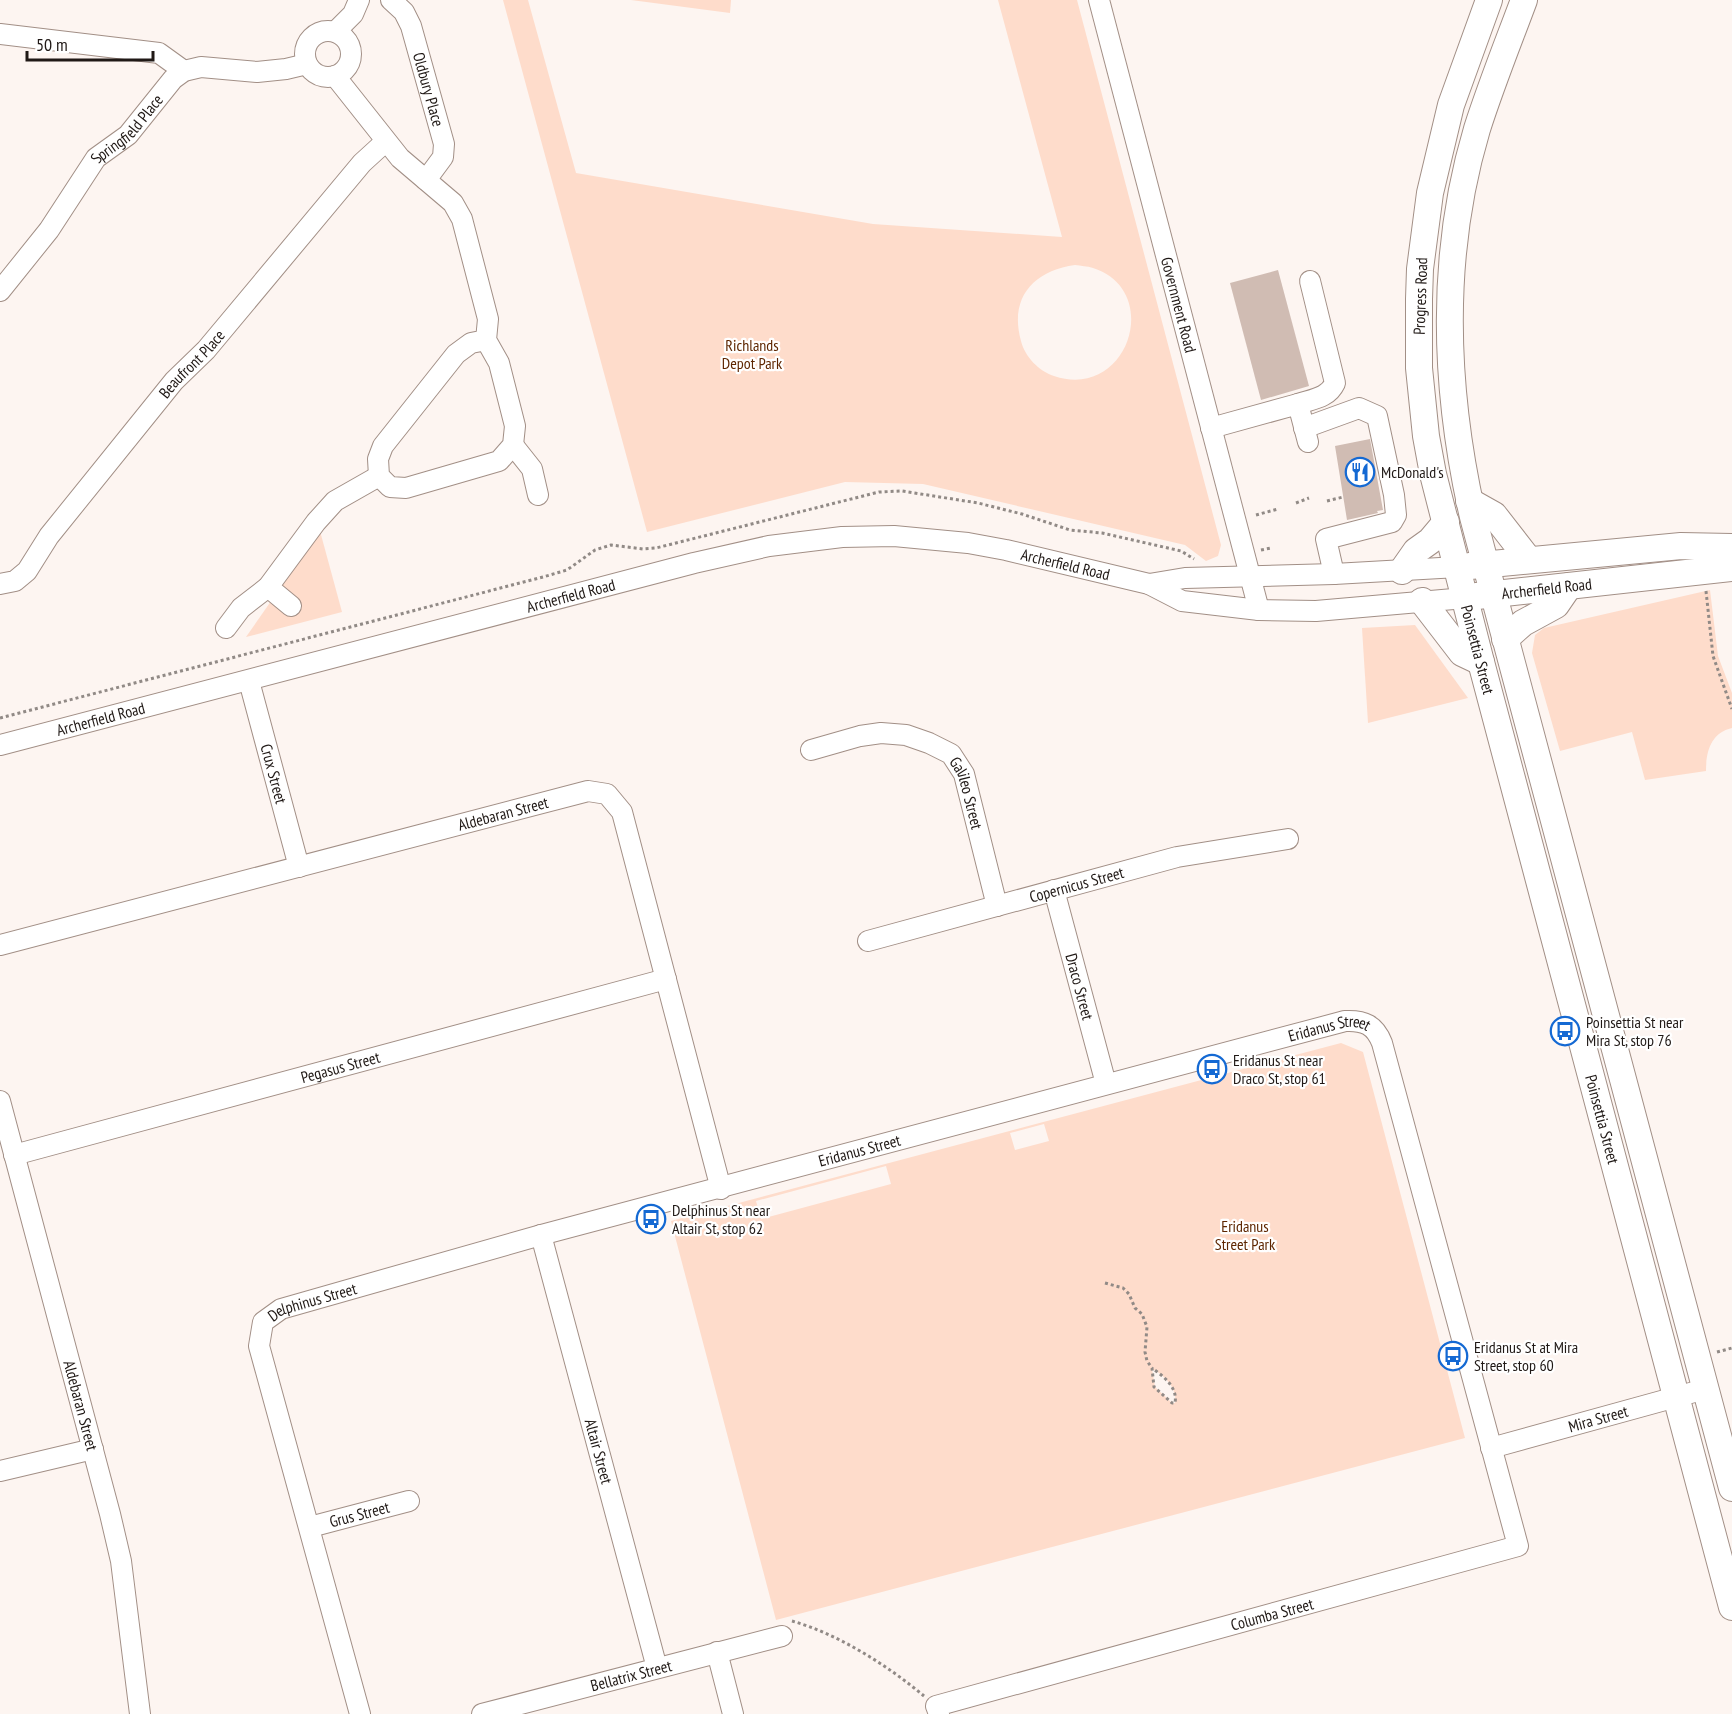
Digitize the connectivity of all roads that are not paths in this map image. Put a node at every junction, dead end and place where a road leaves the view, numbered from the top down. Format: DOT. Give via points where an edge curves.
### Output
graph roads {
  1 [pos="359,0"];
  2 [pos="391,0"];
  3 [pos="1099,0"];
  4 [pos="1489,0"];
  5 [pos="1524,0"];
  6 [pos="336,32"];
  7 [pos="0,34"];
  8 [pos="307,64"];
  9 [pos="184,71"];
  10 [pos="335,76"];
  11 [pos="386,142"];
  12 [pos="426,180"];
  13 [pos="1310,281"];
  14 [pos="0,291"];
  15 [pos="486,340"];
  16 [pos="1298,404"];
  17 [pos="1211,428"];
  18 [pos="513,446"];
  19 [pos="379,476"];
  20 [pos="538,495"];
  21 [pos="1469,501"];
  22 [pos="1446,522"];
  23 [pos="1732,547"];
  24 [pos="1529,560"];
  25 [pos="1486,565"];
  26 [pos="1458,567"];
  27 [pos="1732,568"];
  28 [pos="1402,571"];
  29 [pos="1334,574"];
  30 [pos="1251,577"];
  31 [pos="0,584"];
  32 [pos="1149,584"];
  33 [pos="1569,586"];
  34 [pos="268,587"];
  35 [pos="1494,594"];
  36 [pos="1465,597"];
  37 [pos="1422,602"];
  38 [pos="291,606"];
  39 [pos="1259,610"];
  40 [pos="226,628"];
  41 [pos="1505,639"];
  42 [pos="1481,662"];
  43 [pos="249,681"];
  44 [pos="0,745"];
  45 [pos="811,750"];
  46 [pos="1288,840"];
  47 [pos="299,867"];
  48 [pos="1054,890"];
  49 [pos="997,906"];
  50 [pos="868,941"];
  51 [pos="0,945"];
  52 [pos="666,979"];
  53 [pos="1106,1084"];
  54 [pos="0,1101"];
  55 [pos="14,1155"];
  56 [pos="720,1189"];
  57 [pos="541,1235"];
  58 [pos="1706,1389"];
  59 [pos="1677,1396"];
  60 [pos="1491,1448"];
  61 [pos="93,1449"];
  62 [pos="0,1471"];
  63 [pos="1732,1488"];
  64 [pos="409,1501"];
  65 [pos="310,1527"];
  66 [pos="1732,1607"];
  67 [pos="782,1636"];
  68 [pos="717,1653"];
  69 [pos="657,1668"];
  70 [pos="938,1710"];
  71 [pos="140,1714"];
  72 [pos="360,1714"];
  73 [pos="482,1714"];
  74 [pos="733,1714"];
  1 -- 6 [label="street" via="353,14"];
  2 -- 12 [label="street, Oldbury Place" via="411,26 444,144 443,157"];
  3 -- 17 [label="street, Government Road"];
  4 -- 22 [label="main road, Progress Road" via="1451,105 1430,193 1420,269 1420,388 1433,474"];
  5 -- 21 [label="main road, Progress Road" via="1477,130 1455,238 1450,358"];
  6 -- 8 [label="street" via="318,32 310,38 304,55"];
  6 -- 10 [label="street" via="350,45 351,54 349,64"];
  7 -- 9 [label="street" via="159,53"];
  8 -- 9 [label="street" via="257,72 201,66"];
  8 -- 10 [label="street" via="318,75"];
  9 -- 14 [label="street, Springfield Place" via="128,135 96,158 49,230"];
  10 -- 11 [label="street"];
  11 -- 12 [label="street"];
  11 -- 31 [label="street, Beaufront Place" via="362,163 206,350 174,381 49,536 27,571 15,581"];
  12 -- 15 [label="street" via="453,203 462,219 488,320"];
  13 -- 16 [label="street" via="1335,383 1324,396"];
  15 -- 18 [label="street" via="499,363 514,426"];
  15 -- 19 [label="street" via="471,343 456,354 383,446 378,459"];
  16 -- 17 [label="street"];
  16 -- 29 [label="street" via="1306,435 1359,408 1377,416 1394,495 1396,515 1392,522 1326,539"];
  17 -- 30 [label="street, Government Road"];
  18 -- 19 [label="street" via="499,461 406,489 390,487"];
  18 -- 20 [label="street" via="532,469"];
  19 -- 34 [label="street" via="335,501"];
  21 -- 24 [label="main road" via="1494,515"];
  21 -- 25 [label="main road, Progress Road"];
  22 -- 26 [label="main road, Progress Road"];
  22 -- 28 [label="main road"];
  23 -- 24 [label="main road, Archerfield Road" via="1681,546"];
  24 -- 25 [label="main road, Archerfield Road"];
  25 -- 26 [label="main road, Archerfield Road"];
  25 -- 35 [label="main road, Progress Road"];
  26 -- 28 [label="street, Archerfield Road"];
  26 -- 36 [label="main road, Progress Road"];
  27 -- 33 [label="main road, Archerfield Road"];
  28 -- 29 [label="street, Archerfield Road"];
  29 -- 30 [label="street, Archerfield Road"];
  30 -- 32 [label="street, Archerfield Road" via="1185,578"];
  30 -- 39 [label="street, Government Road"];
  32 -- 39 [label="street, Archerfield Road" via="1182,601"];
  32 -- 43 [label="street, Archerfield Road" via="968,543 894,536 842,537 769,546 694,563"];
  33 -- 35 [label="main road, Archerfield Road"];
  33 -- 41 [label="main road" via="1556,605 1523,622"];
  34 -- 38 [label="street"];
  34 -- 40 [label="street" via="241,608"];
  35 -- 36 [label="main road, Archerfield Road"];
  35 -- 41 [label="main road, Poinsettia Street"];
  36 -- 37 [label="street, Archerfield Road"];
  36 -- 42 [label="main road, Poinsettia Street"];
  37 -- 39 [label="street, Archerfield Road" via="1316,611"];
  37 -- 42 [label="main road" via="1462,653"];
  41 -- 58 [label="main road, Poinsettia Street"];
  42 -- 59 [label="main road, Poinsettia Street"];
  43 -- 44 [label="street, Archerfield Road"];
  43 -- 47 [label="street, Crux Street"];
  45 -- 49 [label="street, Galileo Street" via="881,733 906,735 951,754 964,774"];
  46 -- 48 [label="street, Copernicus Street" via="1177,857"];
  47 -- 51 [label="street, Aldebaran Street"];
  47 -- 52 [label="street, Aldebaran Street" via="588,791 606,794 622,812"];
  48 -- 49 [label="street, Copernicus Street"];
  48 -- 53 [label="street, Draco Street"];
  49 -- 50 [label="street, Copernicus Street"];
  52 -- 55 [label="street, Pegasus Street"];
  52 -- 56 [label="street, Aldebaran Street"];
  53 -- 56 [label="street, Eridanus Street"];
  53 -- 60 [label="street, Eridanus Street" via="1345,1021 1371,1026 1382,1043"];
  54 -- 55 [label="street, Aldebaran Street"];
  55 -- 61 [label="street, Aldebaran Street"];
  56 -- 57 [label="street, Delphinus Street"];
  57 -- 65 [label="street, Delphinus Street" via="281,1309 263,1322 259,1346"];
  57 -- 69 [label="street, Altair Street"];
  58 -- 59 [label="street, Mira Street"];
  58 -- 63 [label="main road, Poinsettia Street"];
  59 -- 60 [label="street, Mira Street"];
  59 -- 66 [label="main road, Poinsettia Street"];
  60 -- 70 [label="street, Columba Street" via="1518,1546"];
  61 -- 62 [label="street"];
  61 -- 71 [label="street, Aldebaran Street" via="121,1561"];
  64 -- 65 [label="street, Grus Street"];
  65 -- 72 [label="street, Delphinus Street"];
  67 -- 68 [label="street, Bellatrix Street"];
  68 -- 69 [label="street, Bellatrix Street"];
  68 -- 74 [label="street"];
  69 -- 73 [label="street, Bellatrix Street"];
}
